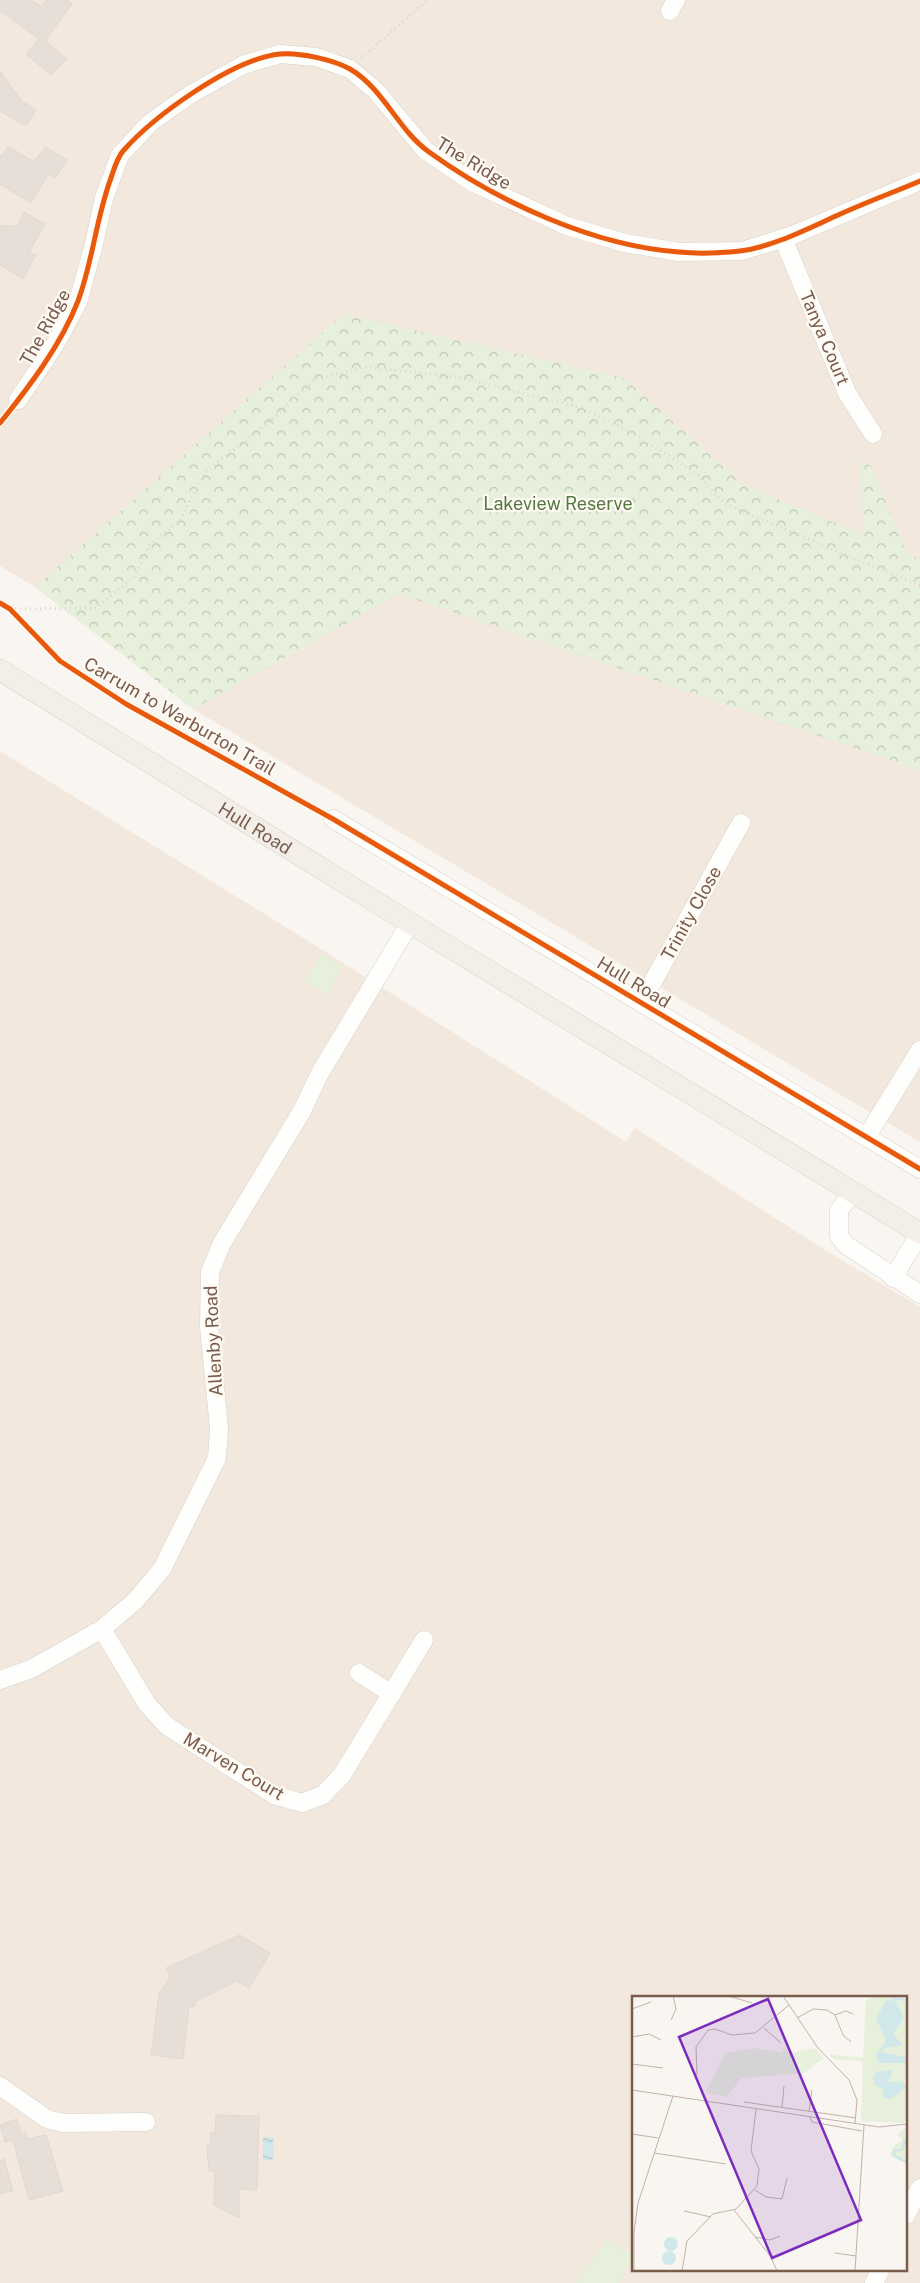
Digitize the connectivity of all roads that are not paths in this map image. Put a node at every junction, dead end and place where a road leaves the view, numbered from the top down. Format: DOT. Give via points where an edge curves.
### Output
graph roads {
  1 [pos="920,181"];
  2 [pos="783,238"];
  3 [pos="18,400"];
  4 [pos="873,434"];
  5 [pos="0,670"];
  6 [pos="333,819"];
  7 [pos="741,823"];
  8 [pos="410,923"];
  9 [pos="641,1003"];
  10 [pos="920,1050"];
  11 [pos="867,1136"];
  12 [pos="920,1168"];
  13 [pos="854,1192"];
  14 [pos="920,1233"];
  15 [pos="893,1278"];
  16 [pos="920,1294"];
  17 [pos="102,1629"];
  18 [pos="424,1640"];
  19 [pos="359,1673"];
  20 [pos="0,1680"];
  21 [pos="392,1694"];
  22 [pos="0,2086"];
  23 [pos="146,2122"];
  24 [pos="920,2188"];
  25 [pos="908,2211"];
  26 [pos="880,2270"];
  27 [pos="874,2283"];
  1 -- 2 [label="street, The Ridge"];
  2 -- 3 [label="street, The Ridge" via="742,251 679,252 567,226 472,182 425,150 376,91 350,69 316,57 280,54 243,65 191,94 151,122 120,155 104,198 78,302 56,343"];
  2 -- 4 [label="street, Tanya Court" via="847,393"];
  5 -- 8 [label="main road, Hull Road"];
  6 -- 9 [label="street, Hull Road"];
  7 -- 9 [label="street, Trinity Close"];
  8 -- 13 [label="main road, Hull Road"];
  8 -- 17 [label="street, Allenby Road" via="320,1074 302,1112 222,1243 210,1272 209,1326 220,1428 218,1458 162,1569 135,1601"];
  9 -- 11 [label="street, Hull Road"];
  10 -- 11 [label="street"];
  11 -- 12 [label="street, Hull Road"];
  13 -- 14 [label="main road, Hull Road"];
  13 -- 15 [label="street" via="839,1210 839,1236 846,1245"];
  14 -- 15 [label="street"];
  15 -- 16 [label="street"];
  17 -- 20 [label="street, Allenby Road" via="31,1669"];
  17 -- 21 [label="street, Marven Court" via="148,1704 167,1726 274,1795 302,1803 323,1795 342,1775"];
  18 -- 21 [label="street, Marven Court"];
  19 -- 21 [label="street"];
  22 -- 23 [label="street" via="47,2118 63,2123"];
  24 -- 25 [label="street"];
  26 -- 27 [label="street"];
}
